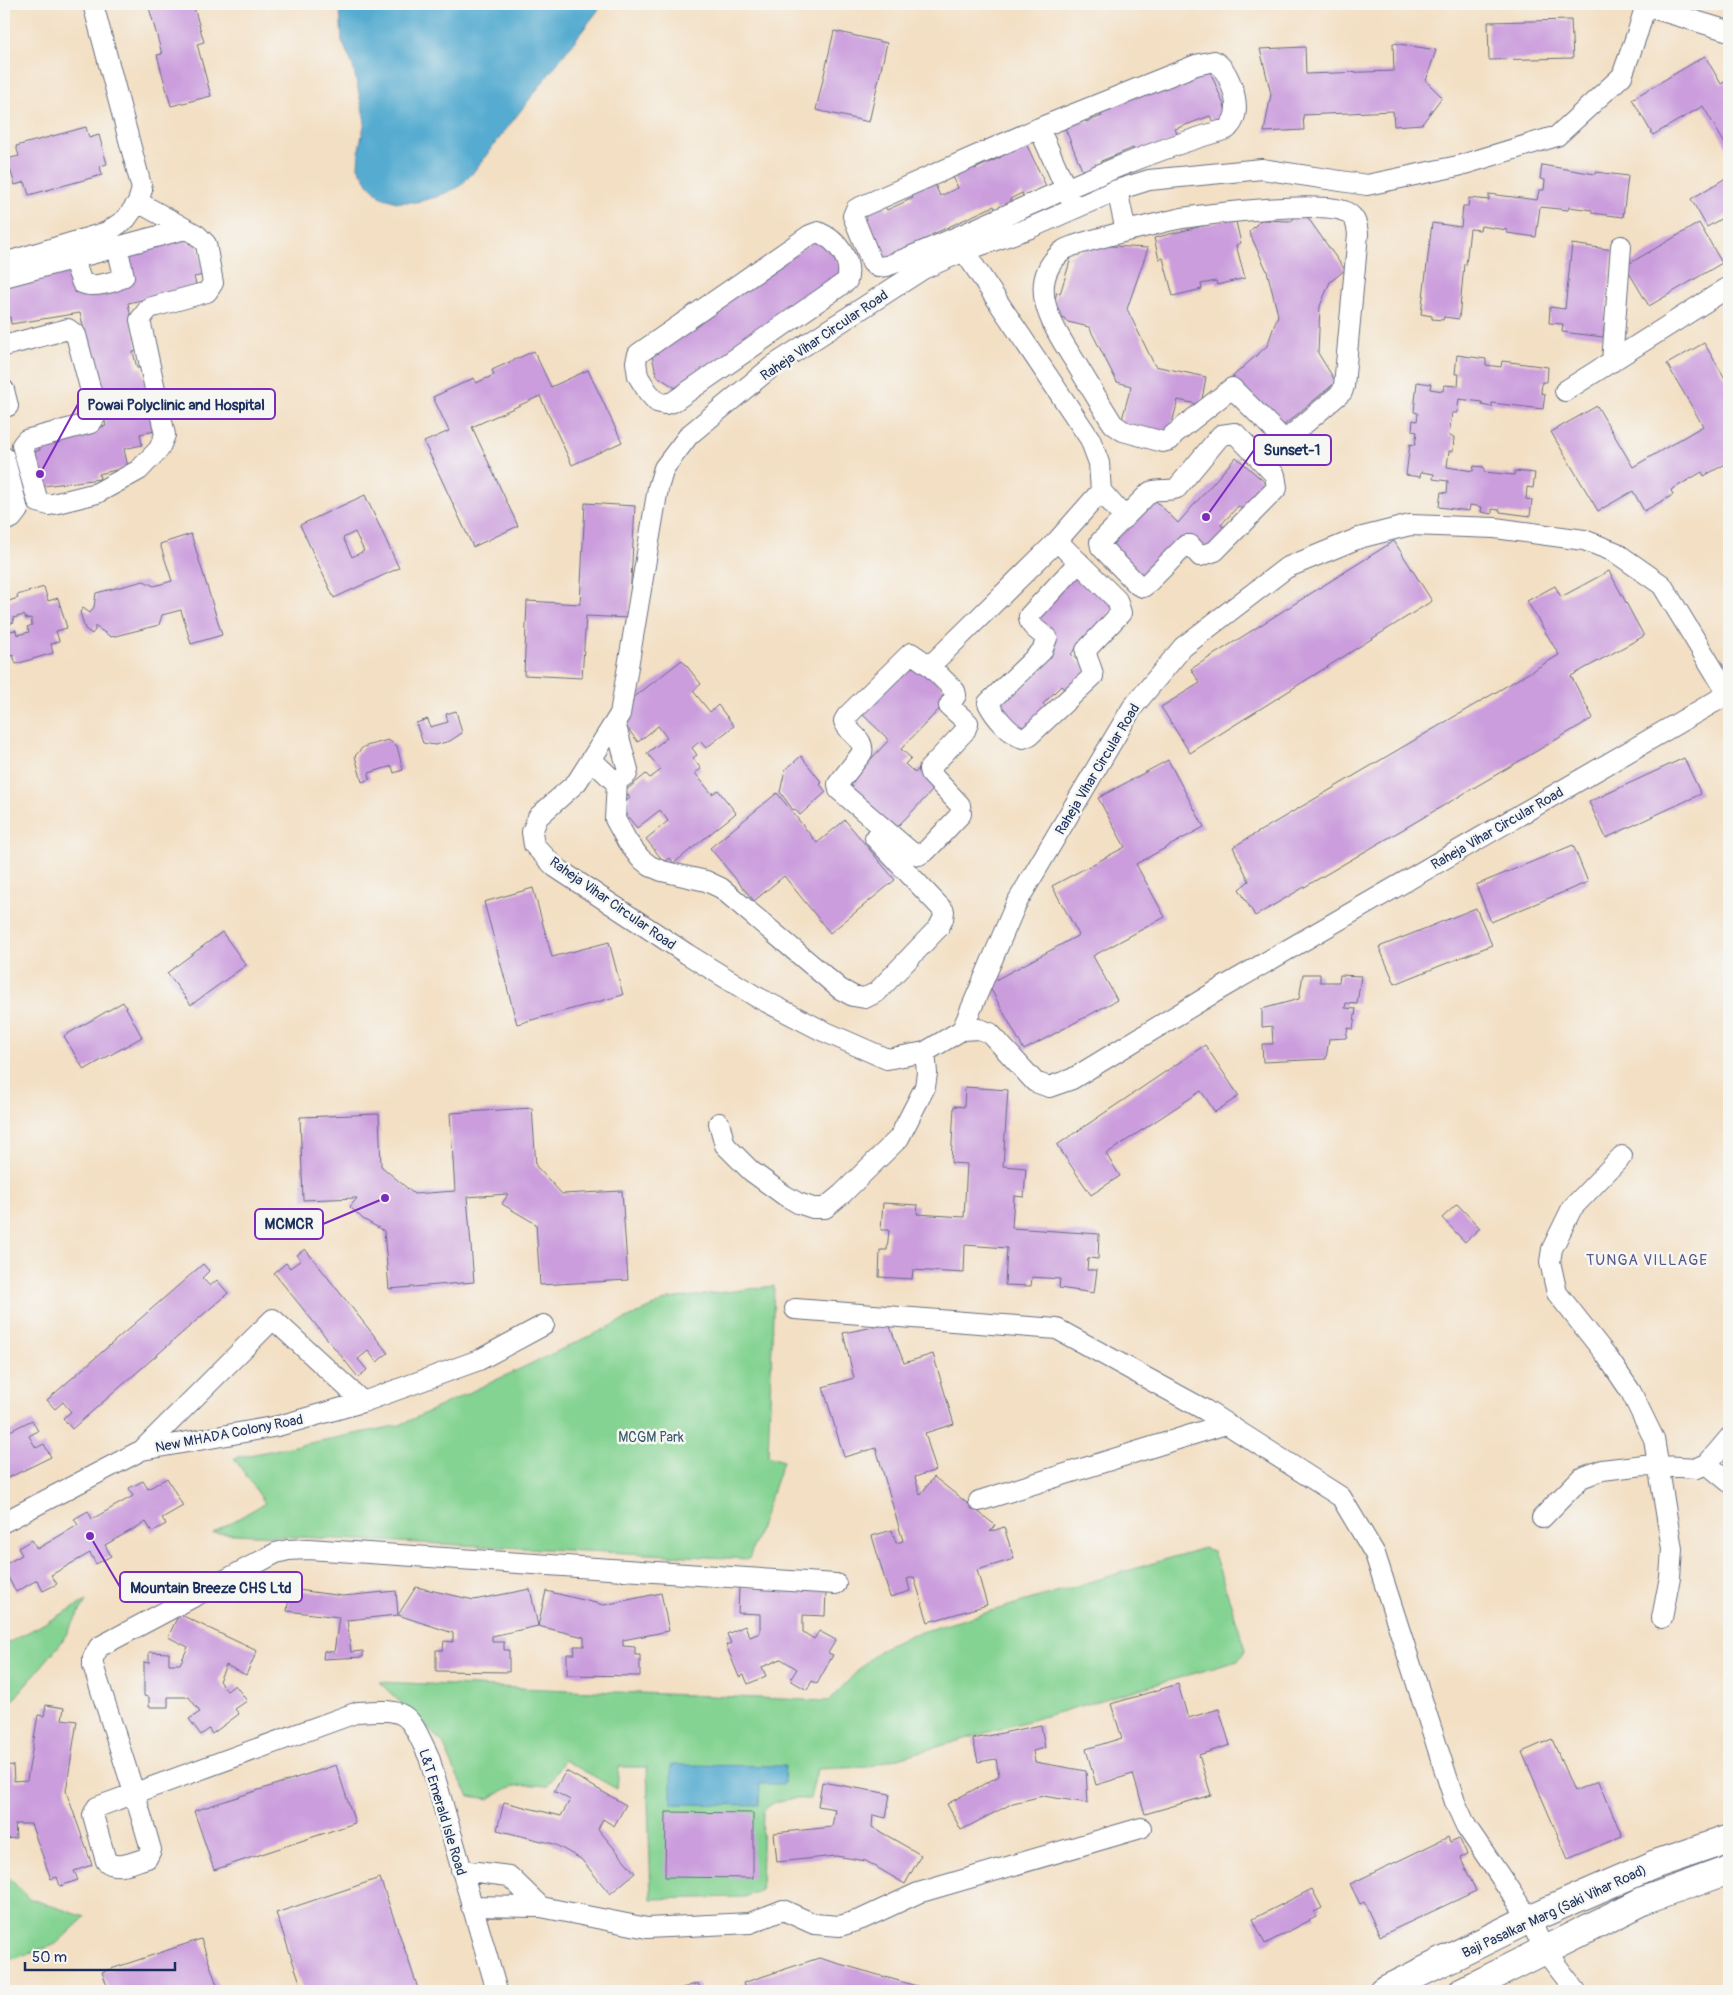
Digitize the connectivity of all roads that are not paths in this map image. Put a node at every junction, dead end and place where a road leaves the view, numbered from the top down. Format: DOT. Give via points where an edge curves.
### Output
graph roads {
  1 [pos="93,4"];
  2 [pos="1645,5"];
  3 [pos="1729,31"];
  4 [pos="1039,128"];
  5 [pos="1066,188"];
  6 [pos="1117,190"];
  7 [pos="138,202"];
  8 [pos="1075,209"];
  9 [pos="185,229"];
  10 [pos="1126,231"];
  11 [pos="1621,246"];
  12 [pos="117,247"];
  13 [pos="964,251"];
  14 [pos="74,258"];
  15 [pos="4,263"];
  16 [pos="4,277"];
  17 [pos="1729,287"];
  18 [pos="760,343"];
  19 [pos="4,346"];
  20 [pos="1612,362"];
  21 [pos="774,365"];
  22 [pos="1565,392"];
  23 [pos="4,456"];
  24 [pos="1101,491"];
  25 [pos="1124,517"];
  26 [pos="4,521"];
  27 [pos="1057,541"];
  28 [pos="1079,562"];
  29 [pos="930,666"];
  30 [pos="1729,694"];
  31 [pos="615,723"];
  32 [pos="592,760"];
  33 [pos="617,781"];
  34 [pos="875,838"];
  35 [pos="962,1030"];
  36 [pos="924,1052"];
  37 [pos="719,1123"];
  38 [pos="1622,1156"];
  39 [pos="795,1309"];
  40 [pos="544,1325"];
  41 [pos="362,1402"];
  42 [pos="1226,1424"];
  43 [pos="1729,1438"];
  44 [pos="142,1450"];
  45 [pos="1707,1464"];
  46 [pos="1657,1466"];
  47 [pos="1729,1482"];
  48 [pos="979,1501"];
  49 [pos="1542,1518"];
  50 [pos="4,1522"];
  51 [pos="836,1584"];
  52 [pos="1662,1618"];
  53 [pos="1141,1828"];
  54 [pos="1729,1839"];
  55 [pos="461,1870"];
  56 [pos="1729,1870"];
  57 [pos="471,1906"];
  58 [pos="541,1907"];
  59 [pos="1529,1919"];
  60 [pos="1545,1951"];
  61 [pos="497,1991"];
  62 [pos="1383,1991"];
  63 [pos="1463,1991"];
  64 [pos="1576,1991"];
  1 -- 7 [label="street" via="142,189"];
  2 -- 3 [label="street, Raheja Vihar Circular Road"];
  2 -- 6 [label="street, Raheja Vihar Circular Road" via="1622,76 1558,136 1458,166 1366,185 1262,170 1149,180"];
  4 -- 5 [label="street"];
  4 -- 5 [label="street" via="1196,65 1214,61 1224,69 1236,101 1233,123 1227,129"];
  4 -- 5 [label="street" via="856,209 852,216 872,263 878,268 894,263"];
  5 -- 8 [label="street"];
  6 -- 8 [label="street, Raheja Vihar Circular Road"];
  6 -- 10 [label="street"];
  7 -- 9 [label="street"];
  7 -- 15 [label="street" via="126,219 107,232"];
  8 -- 13 [label="street, Raheja Vihar Circular Road"];
  9 -- 12 [label="street"];
  9 -- 19 [label="street" via="206,244 213,283 207,292 149,308 140,320 164,435 159,449 139,470 97,493 49,505 38,502 22,445 26,440 91,423 97,414 76,336 68,329"];
  10 -- 10 [label="street" via="1183,218 1294,207 1344,211 1352,216 1357,223 1358,234 1342,392 1283,439 1232,388 1170,440 1164,442 1123,432 1113,424 1052,325 1044,288 1050,265 1065,249"];
  11 -- 20 [label="street"];
  12 -- 14 [label="street"];
  12 -- 14 [label="street" via="124,276 119,280 87,286 82,283"];
  13 -- 21 [label="street, Raheja Vihar Circular Road" via="923,269"];
  13 -- 24 [label="street" via="1090,439 1098,464"];
  14 -- 16 [label="street"];
  17 -- 20 [label="street"];
  18 -- 18 [label="street" via="673,402 657,402 638,376 638,354 810,235 818,232 828,236 842,251 849,266 847,281"];
  18 -- 21 [label="street"];
  20 -- 22 [label="street"];
  21 -- 31 [label="street, Raheja Vihar Circular Road" via="689,435 664,468 620,714"];
  23 -- 26 [label="street" via="18,510 12,518"];
  24 -- 25 [label="street"];
  24 -- 27 [label="street"];
  25 -- 25 [label="street" via="1150,492 1177,488 1221,434 1235,433 1275,475 1277,488 1215,552 1200,556 1186,544 1143,587 1101,548 1100,542"];
  27 -- 28 [label="street"];
  27 -- 29 [label="street"];
  28 -- 28 [label="street" via="1117,600 1121,612 1086,650 1093,676 1030,735 1017,737 988,703 1042,651 1047,638 1032,625 1029,616"];
  29 -- 29 [label="street" via="911,653 847,716 844,721 846,727 864,747 838,784 840,790 914,854 927,850 961,814 960,805 929,770 965,731 968,723 950,706 955,691"];
  30 -- 35 [label="street, Raheja Vihar Circular Road" via="1220,989 1072,1079 1050,1087 1035,1082 990,1033 979,1029"];
  30 -- 35 [label="street, Raheja Vihar Circular Road" via="1662,585 1615,552 1584,540 1496,528 1410,524 1359,538 1286,568 1183,647 1132,708 1016,904"];
  31 -- 32 [label="street, Raheja Vihar Circular Road"];
  31 -- 33 [label="street" via="628,770 625,777"];
  32 -- 33 [label="street" via="607,776"];
  32 -- 36 [label="street, Raheja Vihar Circular Road" via="577,782 538,817 532,832 534,846 555,867 755,996 821,1030 887,1059"];
  33 -- 34 [label="street" via="615,819 640,858 662,871 722,888 840,989 865,998 877,992 939,927 944,911"];
  35 -- 36 [label="street, Raheja Vihar Circular Road"];
  36 -- 37 [label="street" via="928,1073 925,1087 899,1138 826,1208 798,1203 751,1171 725,1145"];
  38 -- 46 [label="street" via="1572,1208 1552,1249 1550,1262 1558,1292 1631,1392 1654,1438"];
  39 -- 42 [label="street" via="1058,1329"];
  40 -- 41 [label="street, New MHADA Colony Road" via="479,1360"];
  41 -- 44 [label="street, New MHADA Colony Road" via="278,1426"];
  41 -- 44 [label="street" via="273,1319"];
  42 -- 48 [label="street"];
  42 -- 59 [label="street" via="1341,1497 1375,1554 1455,1802 1466,1826"];
  43 -- 45 [label="street"];
  44 -- 50 [label="street, New MHADA Colony Road"];
  45 -- 46 [label="street" via="1697,1468"];
  45 -- 47 [label="street"];
  46 -- 49 [label="street" via="1602,1470 1581,1478"];
  46 -- 52 [label="street" via="1672,1549"];
  51 -- 55 [label="street, L&T Emerald Isle Road" via="288,1550 276,1553 99,1646 92,1665 134,1792 358,1712 386,1710 404,1715 414,1726 429,1758"];
  53 -- 58 [label="street" via="918,1892 840,1926 814,1924 783,1910 750,1923 647,1928"];
  54 -- 59 [label="main road, Baji Pasalkar Marg (Saki Vihar Road)" via="1653,1866"];
  55 -- 57 [label="street, L&T Emerald Isle Road"];
  55 -- 58 [label="street" via="510,1876"];
  56 -- 60 [label="main road, Baji Pasalkar Marg (Saki Vihar Road)" via="1643,1901"];
  57 -- 58 [label="street"];
  57 -- 61 [label="street, L&T Emerald Isle Road"];
  59 -- 60 [label="street"];
  59 -- 62 [label="main road, Baji Pasalkar Marg (Saki Vihar Road)"];
  60 -- 63 [label="main road, Baji Pasalkar Marg (Saki Vihar Road)"];
  60 -- 64 [label="street"];
}
